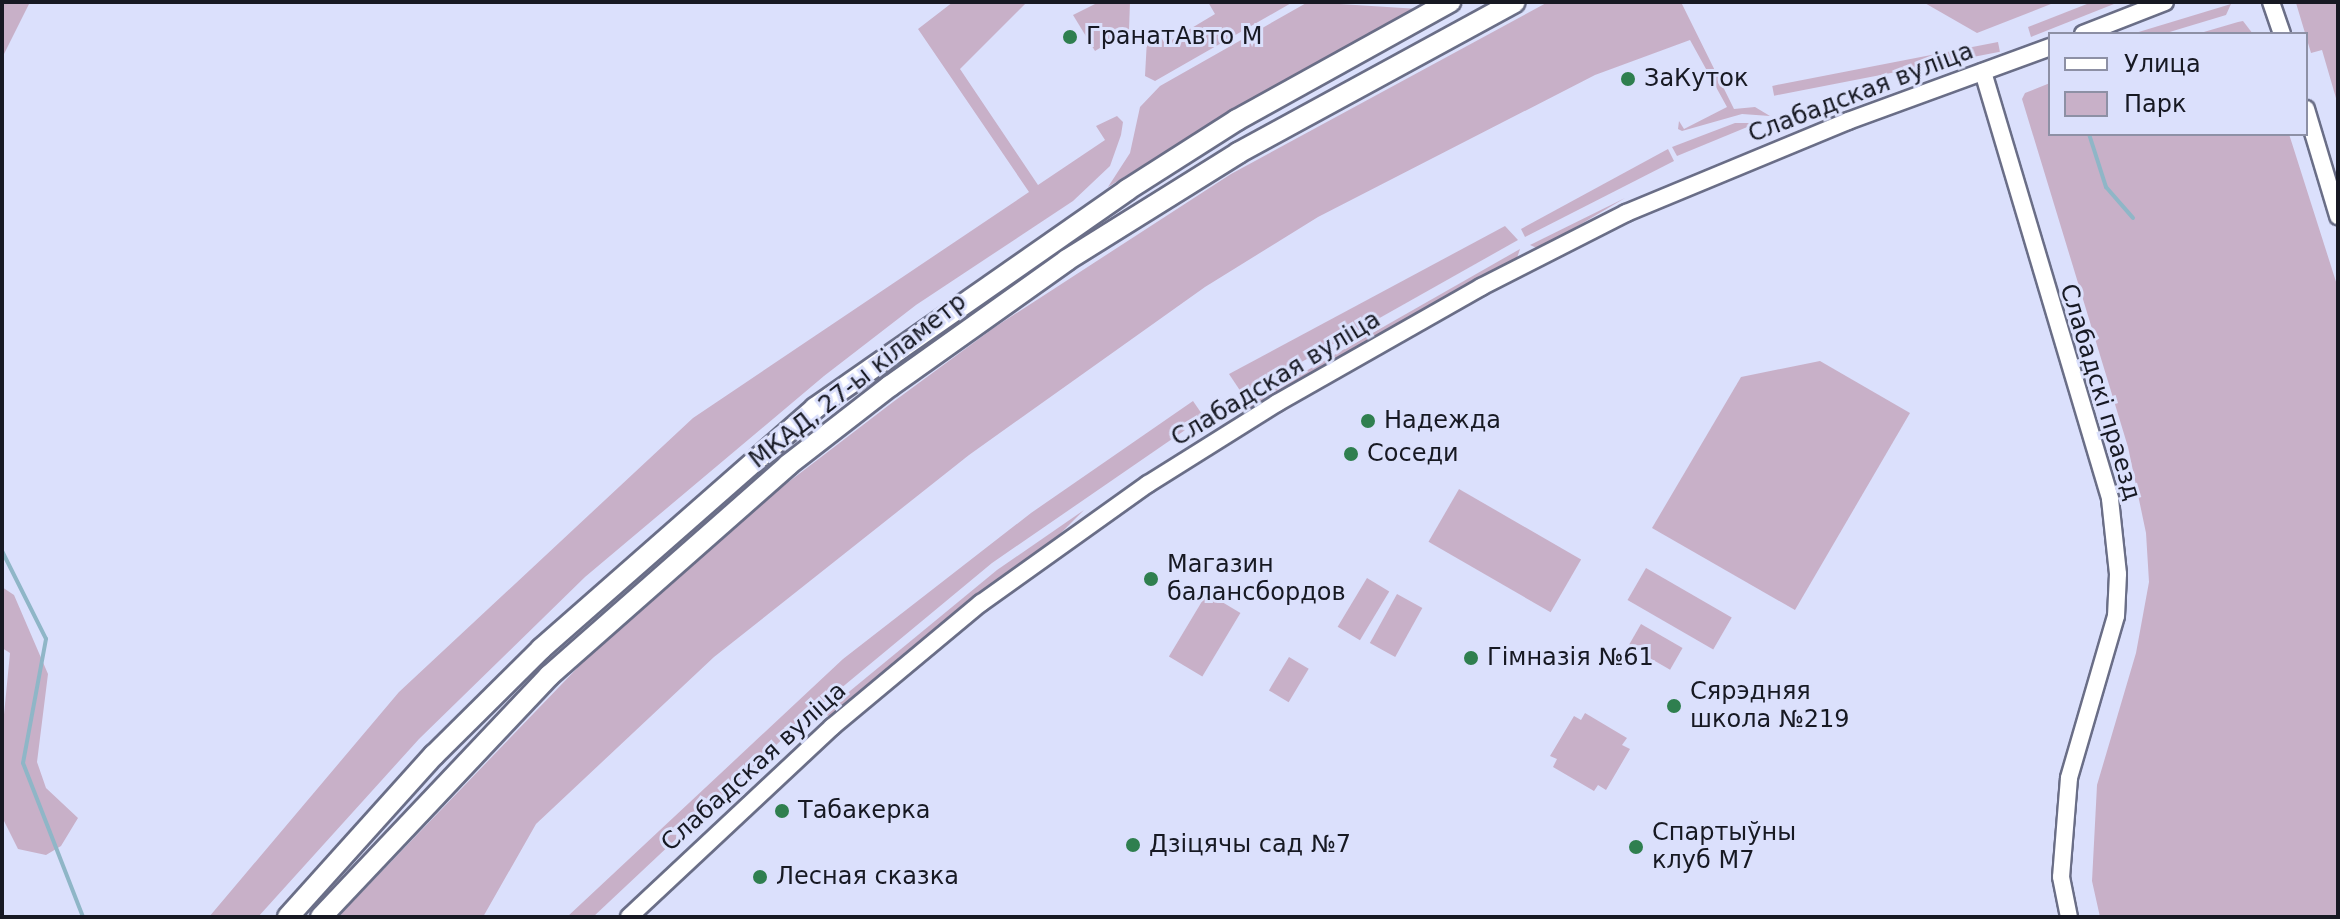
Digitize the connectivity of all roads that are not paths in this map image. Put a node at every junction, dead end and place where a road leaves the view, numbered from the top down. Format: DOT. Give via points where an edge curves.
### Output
graph roads {
  1 [pos="1450,2"];
  2 [pos="1515,2"];
  3 [pos="2165,2"];
  4 [pos="2271,2"];
  5 [pos="2088,32"];
  6 [pos="2281,32"];
  7 [pos="2048,48"];
  8 [pos="1983,72"];
  9 [pos="2308,116"];
  10 [pos="2338,216"];
  11 [pos="288,917"];
  12 [pos="321,917"];
  13 [pos="629,917"];
  14 [pos="2069,917"];
  1 -- 11 [label="highway, МКАД, 27-ы кіламетр" via="1237,120 1140,182 815,408 541,649 434,755"];
  2 -- 12 [label="highway, МКАД, 27-ы кіламетр" via="1238,153 1067,260 890,386 788,465 549,676"];
  3 -- 5 [label="main road"];
  4 -- 6 [label="main road"];
  7 -- 8 [label="main road, Слабадская вуліца"];
  8 -- 13 [label="main road, Слабадская вуліца" via="1626,213 1481,287 1237,427 981,603 832,727"];
  8 -- 14 [label="main road, Слабадскі праезд" via="2110,499 2114,529 2116,616 2069,778 2061,832 2061,877"];
  9 -- 10 [label="main road"];
}
